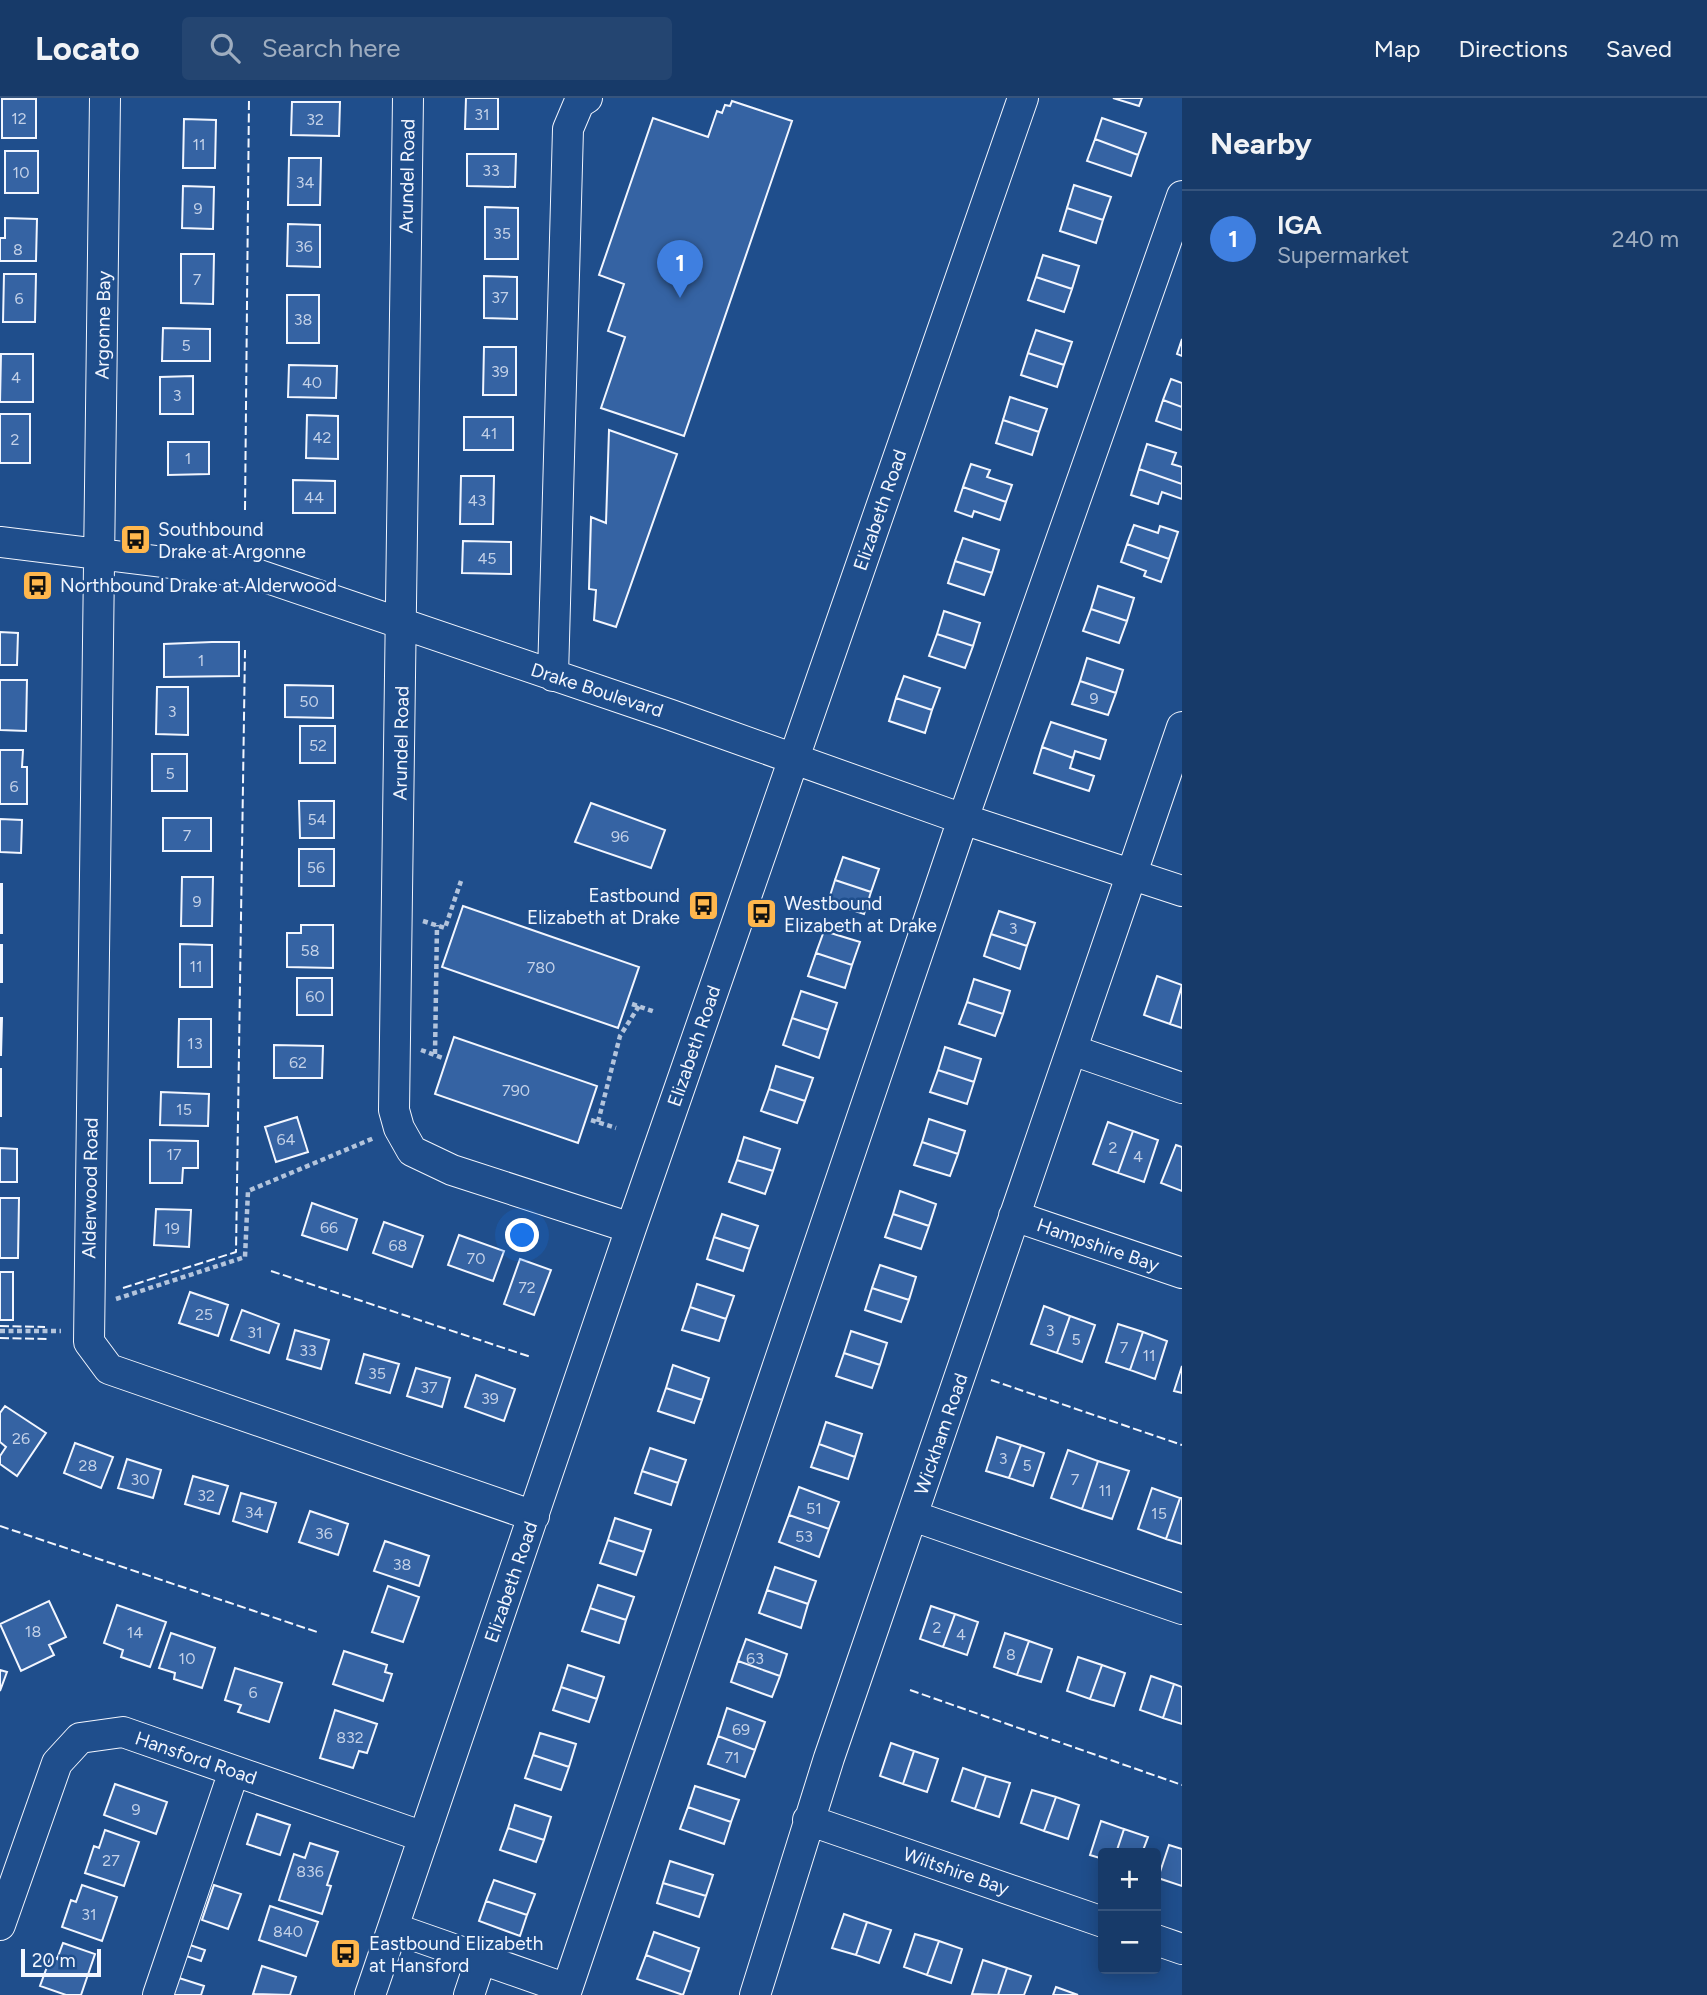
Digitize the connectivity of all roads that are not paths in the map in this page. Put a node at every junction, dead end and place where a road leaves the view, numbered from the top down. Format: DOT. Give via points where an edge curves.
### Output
graph roads {
  1 [pos="105,98"];
  2 [pos="408,98"];
  3 [pos="587,98"];
  4 [pos="1023,98"];
  5 [pos="1182,196"];
  6 [pos="0,542"];
  7 [pos="101,552"];
  8 [pos="403,626"];
  9 [pos="554,676"];
  10 [pos="1182,727"];
  11 [pos="793,759"];
  12 [pos="963,819"];
  13 [pos="1132,874"];
  14 [pos="1182,891"];
  15 [pos="1072,1050"];
  16 [pos="1182,1088"];
  17 [pos="1014,1216"];
  18 [pos="631,1228"];
  19 [pos="1182,1273"];
  20 [pos="534,1516"];
  21 [pos="913,1516"];
  22 [pos="1182,1609"];
  23 [pos="234,1771"];
  24 [pos="808,1819"];
  25 [pos="424,1837"];
  26 [pos="1098,1920"];
  27 [pos="0,1925"];
  28 [pos="393,1928"];
  29 [pos="1161,1942"];
  30 [pos="1182,1949"];
  31 [pos="481,1959"];
  32 [pos="576,1992"];
  33 [pos="158,1995"];
  34 [pos="370,1995"];
  35 [pos="469,1995"];
  36 [pos="755,1995"];
  1 -- 7 [label="street, Argonne Bay"];
  2 -- 8 [label="street, Arundel Road"];
  3 -- 9 [label="street" via="579,103 568,129"];
  4 -- 11 [label="street, Elizabeth Road"];
  5 -- 12 [label="street"];
  6 -- 7 [label="street, Drake Boulevard"];
  7 -- 8 [label="street, Drake Boulevard" via="253,573"];
  7 -- 20 [label="street, Alderwood Road" via="89,1342 109,1369"];
  8 -- 9 [label="street, Drake Boulevard"];
  8 -- 18 [label="street, Arundel Road" via="394,1110 399,1128 412,1150 452,1170"];
  9 -- 11 [label="street, Drake Boulevard"];
  10 -- 13 [label="street, Wickham Road"];
  11 -- 12 [label="street, Drake Boulevard"];
  11 -- 18 [label="street, Elizabeth Road"];
  12 -- 13 [label="street, Drake Boulevard"];
  12 -- 32 [label="street"];
  13 -- 14 [label="street, Drake Boulevard"];
  13 -- 15 [label="street, Wickham Road"];
  15 -- 16 [label="street"];
  15 -- 17 [label="street, Wickham Road"];
  17 -- 19 [label="street, Hampshire Bay"];
  17 -- 21 [label="street, Wickham Road"];
  18 -- 20 [label="street, Elizabeth Road"];
  20 -- 25 [label="street, Elizabeth Road"];
  21 -- 22 [label="street"];
  21 -- 24 [label="street, Wickham Road"];
  23 -- 25 [label="street, Hansford Road"];
  23 -- 27 [label="street, Hansford Road" via="123,1732 80,1738 57,1763"];
  23 -- 33 [label="street"];
  24 -- 26 [label="street, Wiltshire Bay"];
  24 -- 36 [label="street, Wickham Road"];
  25 -- 28 [label="street, Elizabeth Road"];
  28 -- 31 [label="street"];
  28 -- 34 [label="street, Elizabeth Road"];
  29 -- 30 [label="street"];
  31 -- 32 [label="street"];
  31 -- 35 [label="street"];
}
